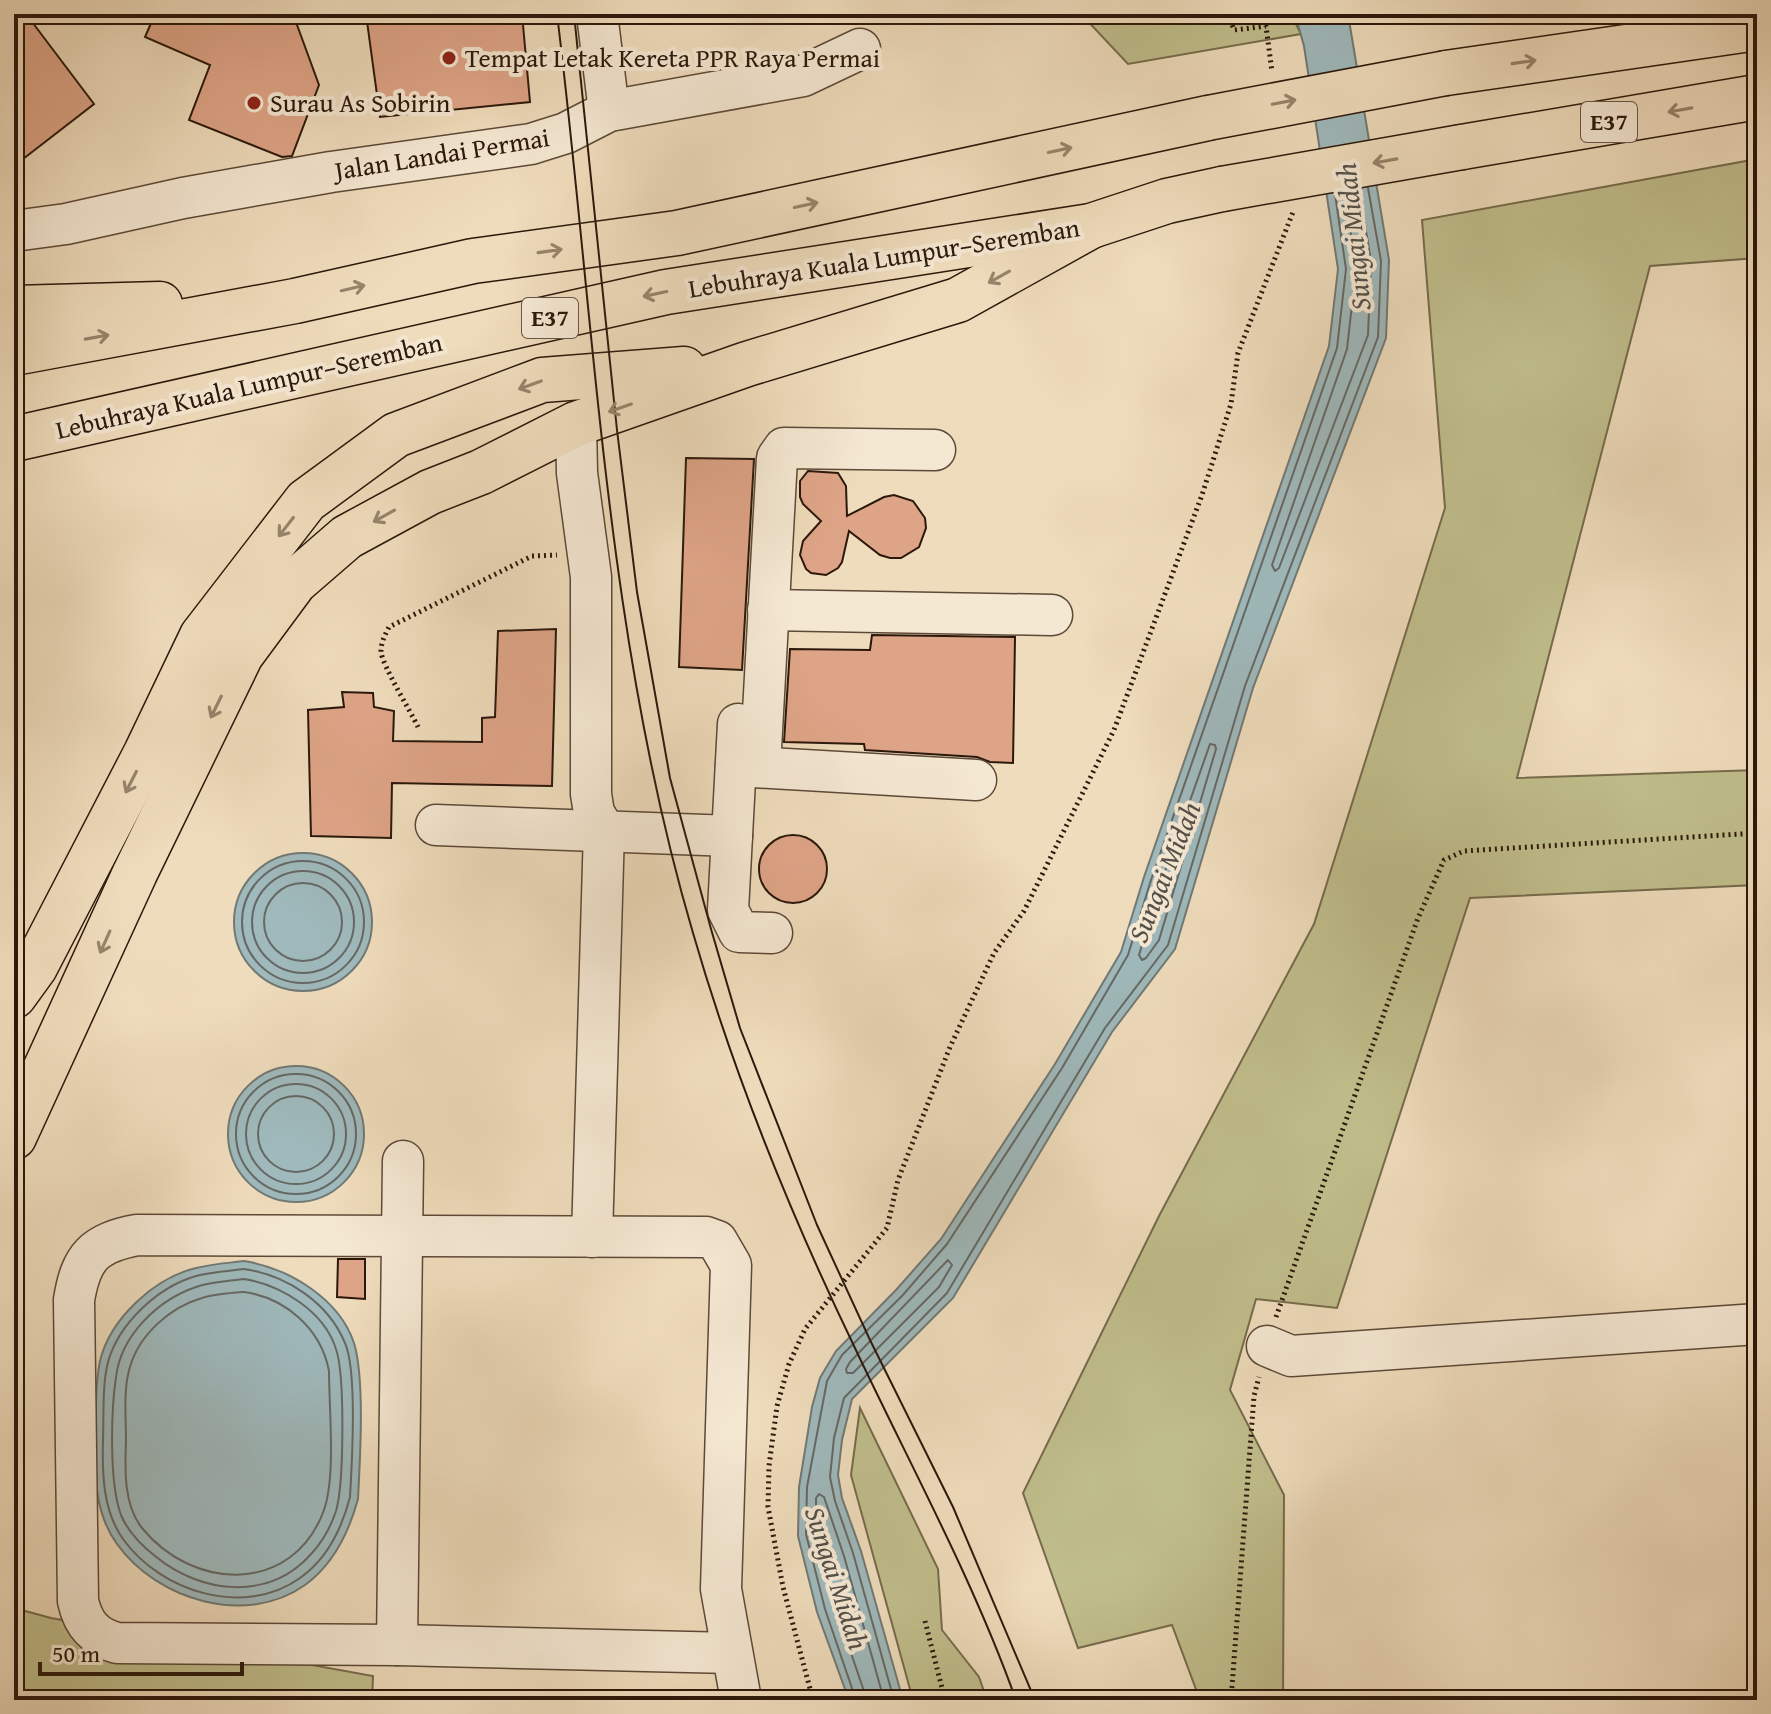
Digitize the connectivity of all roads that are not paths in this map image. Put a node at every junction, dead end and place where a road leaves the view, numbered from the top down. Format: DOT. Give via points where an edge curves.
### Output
graph roads {
  1 [pos="597,14"];
  2 [pos="1735,25"];
  3 [pos="860,49"];
  4 [pos="1757,97"];
  5 [pos="609,111"];
  6 [pos="1091,226"];
  7 [pos="14,231"];
  8 [pos="295,301"];
  9 [pos="14,308"];
  10 [pos="16,352"];
  11 [pos="747,364"];
  12 [pos="576,424"];
  13 [pos="14,439"];
  14 [pos="935,450"];
  15 [pos="768,610"];
  16 [pos="1052,615"];
  17 [pos="748,767"];
  18 [pos="976,780"];
  19 [pos="436,825"];
  20 [pos="604,830"];
  21 [pos="732,836"];
  22 [pos="772,933"];
  23 [pos="14,996"];
  24 [pos="14,1137"];
  25 [pos="403,1161"];
  26 [pos="401,1237"];
  27 [pos="592,1237"];
  28 [pos="1757,1324"];
  29 [pos="1267,1346"];
  30 [pos="397,1645"];
  31 [pos="731,1653"];
  32 [pos="741,1700"];
  1 -- 5 [label="street"];
  8 -- 2 [label="highway, one-way, bridge" via="473,261 677,233 1208,118"];
  3 -- 5 [label="street, Jalan Landai Permai" via="803,76"];
  4 -- 6 [label="highway, Lebuhraya Kuala Lumpur–Seremban / E37, one-way, bridge" via="1222,189"];
  5 -- 7 [label="street, Jalan Landai Permai" via="531,144 331,172"];
  6 -- 11 [label="highway, one-way" via="958,300"];
  6 -- 13 [label="highway, Lebuhraya Kuala Lumpur–Seremban / E37, one-way" via="666,292"];
  8 -- 9 [label="highway"];
  10 -- 8 [label="highway, one-way"];
  11 -- 12 [label="highway, one-way"];
  11 -- 23 [label="highway, one-way" via="542,380 396,435 306,501 202,636 49,941"];
  12 -- 20 [label="street" via="591,577 591,794"];
  12 -- 24 [label="highway, one-way" via="347,537 295,582 241,655"];
  14 -- 15 [label="street" via="784,448 774,470"];
  15 -- 16 [label="street"];
  15 -- 17 [label="street" via="764,688 740,692"];
  17 -- 18 [label="street"];
  17 -- 21 [label="street"];
  19 -- 20 [label="street"];
  20 -- 21 [label="street"];
  20 -- 27 [label="street"];
  21 -- 22 [label="street" via="728,910 739,932"];
  25 -- 26 [label="street"];
  26 -- 27 [label="street"];
  26 -- 30 [label="street"];
  26 -- 30 [label="street" via="137,1235 97,1248 86,1260 74,1300 78,1601 90,1629 117,1643"];
  27 -- 31 [label="street" via="706,1237 717,1241 731,1265 720,1560"];
  28 -- 29 [label="street" via="1291,1356"];
  30 -- 31 [label="street"];
  31 -- 32 [label="street"];
}
